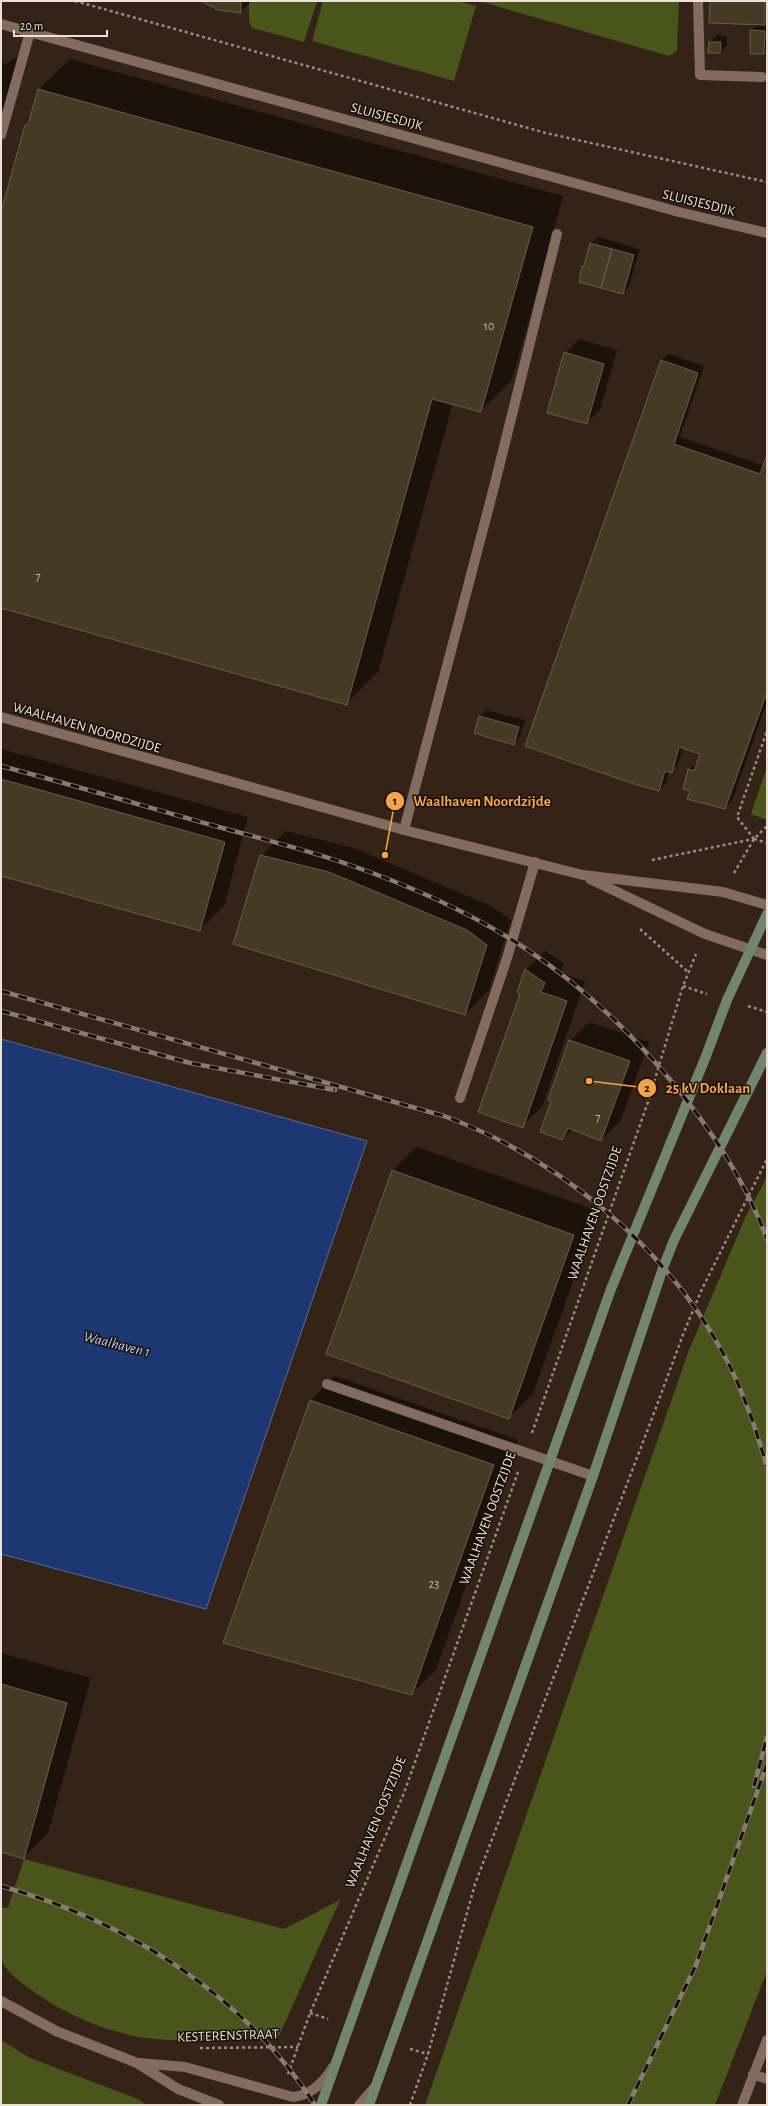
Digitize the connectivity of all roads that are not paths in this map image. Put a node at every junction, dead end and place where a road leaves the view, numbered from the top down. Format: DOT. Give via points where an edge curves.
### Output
graph roads {
  1 [pos="698,1"];
  2 [pos="1,24"];
  3 [pos="30,32"];
  4 [pos="762,77"];
  5 [pos="1,135"];
  6 [pos="767,233"];
  7 [pos="557,234"];
  8 [pos="1,718"];
  9 [pos="404,830"];
  10 [pos="535,862"];
  11 [pos="583,875"];
  12 [pos="767,905"];
  13 [pos="767,914"];
  14 [pos="750,949"];
  15 [pos="767,955"];
  16 [pos="767,1053"];
  17 [pos="460,1098"];
  18 [pos="327,1384"];
  19 [pos="550,1461"];
  20 [pos="593,1476"];
  21 [pos="1,2001"];
  22 [pos="767,2040"];
  23 [pos="344,2041"];
  24 [pos="137,2063"];
  25 [pos="753,2074"];
  26 [pos="381,2075"];
  27 [pos="767,2079"];
  28 [pos="281,2095"];
  29 [pos="219,2105"];
  30 [pos="304,2105"];
  31 [pos="321,2105"];
  32 [pos="359,2105"];
  33 [pos="369,2105"];
  34 [pos="742,2105"];
  1 -- 4 [label="street" via="700,75"];
  2 -- 3 [label="street, SLUISJESDIJK"];
  3 -- 5 [label="street"];
  3 -- 6 [label="street, SLUISJESDIJK" via="678,212"];
  7 -- 9 [label="street"];
  8 -- 9 [label="street, WAALHAVEN NOORDZIJDE"];
  9 -- 10 [label="street, WAALHAVEN NOORDZIJDE"];
  10 -- 11 [label="street, WAALHAVEN NOORDZIJDE"];
  10 -- 17 [label="street" via="509,951"];
  11 -- 12 [label="street, WAALHAVEN NOORDZIJDE" via="724,892"];
  11 -- 14 [label="street, WAALHAVEN NOORDZIJDE" via="705,934"];
  13 -- 14 [label="main road"];
  14 -- 15 [label="street, WAALHAVEN NOORDZIJDE"];
  14 -- 19 [label="main road" via="616,1275"];
  16 -- 20 [label="main road" via="665,1261"];
  18 -- 19 [label="street"];
  19 -- 20 [label="street"];
  19 -- 23 [label="main road"];
  20 -- 26 [label="main road"];
  21 -- 24 [label="street, KESTERENSTRAAT" via="56,2031"];
  22 -- 25 [label="street"];
  23 -- 28 [label="street, KESTERENSTRAAT" via="335,2064 319,2084 301,2096"];
  23 -- 31 [label="main road"];
  24 -- 28 [label="street, KESTERENSTRAAT" via="185,2067"];
  24 -- 29 [label="street, KESTERENSTRAAT" via="178,2089"];
  25 -- 27 [label="street"];
  25 -- 34 [label="street"];
  26 -- 32 [label="street" via="374,2088"];
  26 -- 33 [label="main road"];
  28 -- 30 [label="street, KESTERENSTRAAT"];
}
